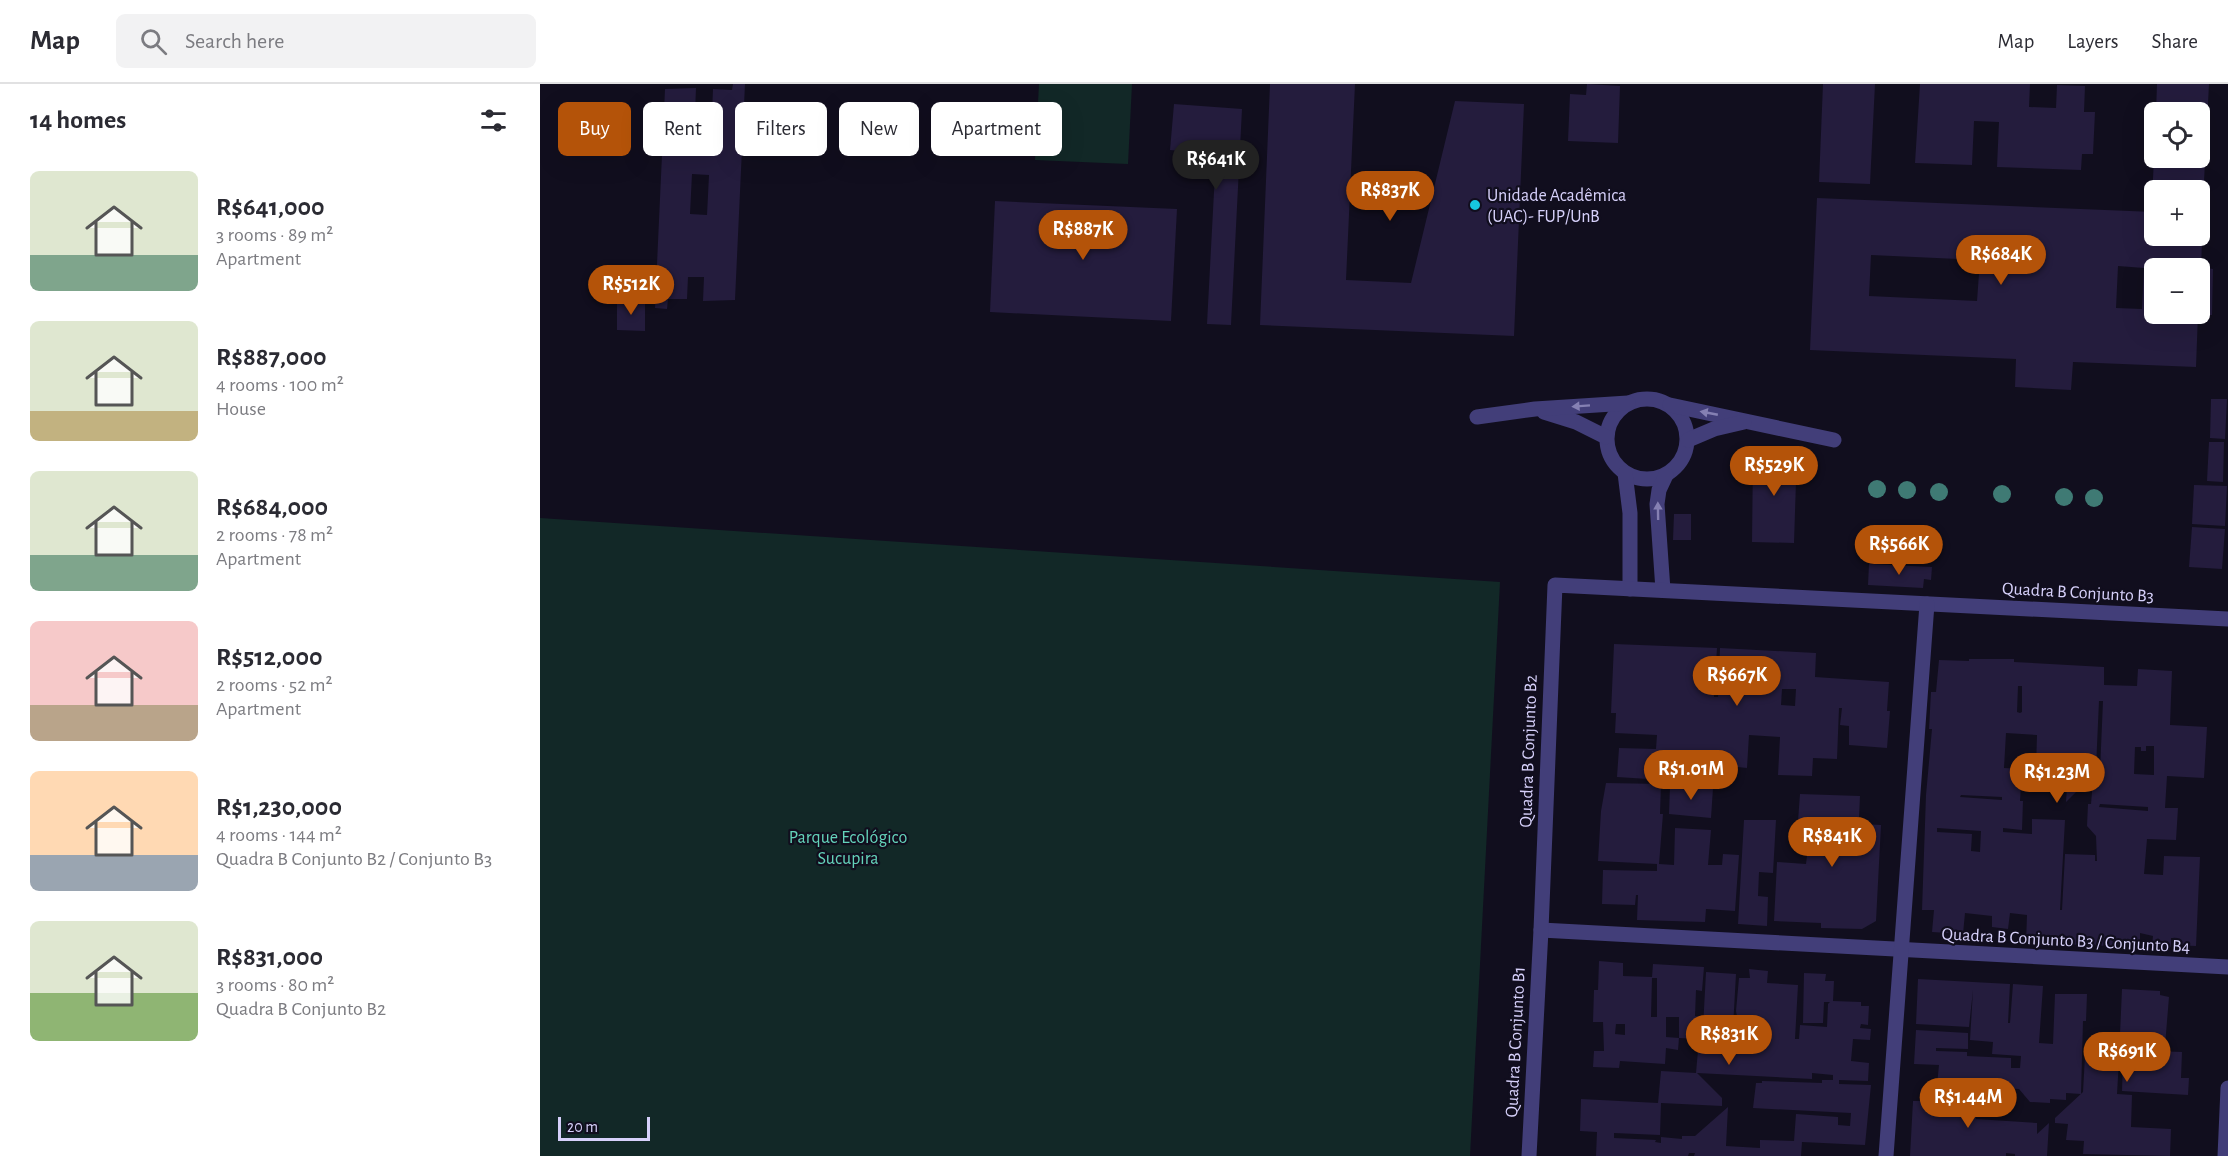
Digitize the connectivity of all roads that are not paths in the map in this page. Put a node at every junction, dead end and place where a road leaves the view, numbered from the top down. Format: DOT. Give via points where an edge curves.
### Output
graph roads {
  1 [pos="1628,403"];
  2 [pos="1668,405"];
  3 [pos="1535,409"];
  4 [pos="1477,417"];
  5 [pos="1749,421"];
  6 [pos="1606,437"];
  7 [pos="1688,440"];
  8 [pos="1834,440"];
  9 [pos="1625,473"];
  10 [pos="1666,475"];
  11 [pos="1630,589"];
  12 [pos="1663,590"];
  13 [pos="1927,604"];
  14 [pos="2228,620"];
  15 [pos="1541,930"];
  16 [pos="1901,951"];
  17 [pos="2228,967"];
  18 [pos="2228,1088"];
  19 [pos="1529,1156"];
  20 [pos="1886,1156"];
  21 [pos="2225,1156"];
  1 -- 2 [label="street" via="1655,399"];
  1 -- 3 [label="street, one-way"];
  1 -- 6 [label="street" via="1616,411"];
  5 -- 2 [label="street, one-way"];
  2 -- 7 [label="street" via="1679,414"];
  3 -- 4 [label="street"];
  3 -- 6 [label="street"];
  5 -- 7 [label="street"];
  5 -- 8 [label="street"];
  6 -- 9 [label="street" via="1614,464"];
  7 -- 10 [label="street" via="1685,454"];
  9 -- 10 [label="street" via="1638,479"];
  9 -- 11 [label="street" via="1630,513"];
  12 -- 10 [label="street, one-way" via="1657,504"];
  11 -- 12 [label="street, Quadra B Conjunto B2"];
  11 -- 15 [label="street, Quadra B Conjunto B2" via="1555,585"];
  12 -- 13 [label="street, Quadra B Conjunto B2"];
  13 -- 14 [label="street, Quadra B Conjunto B3"];
  13 -- 16 [label="street"];
  15 -- 16 [label="street"];
  15 -- 19 [label="street, Quadra B Conjunto B1"];
  16 -- 17 [label="street, Quadra B Conjunto B3 / Conjunto B4"];
  16 -- 20 [label="street"];
  18 -- 21 [label="street"];
}
